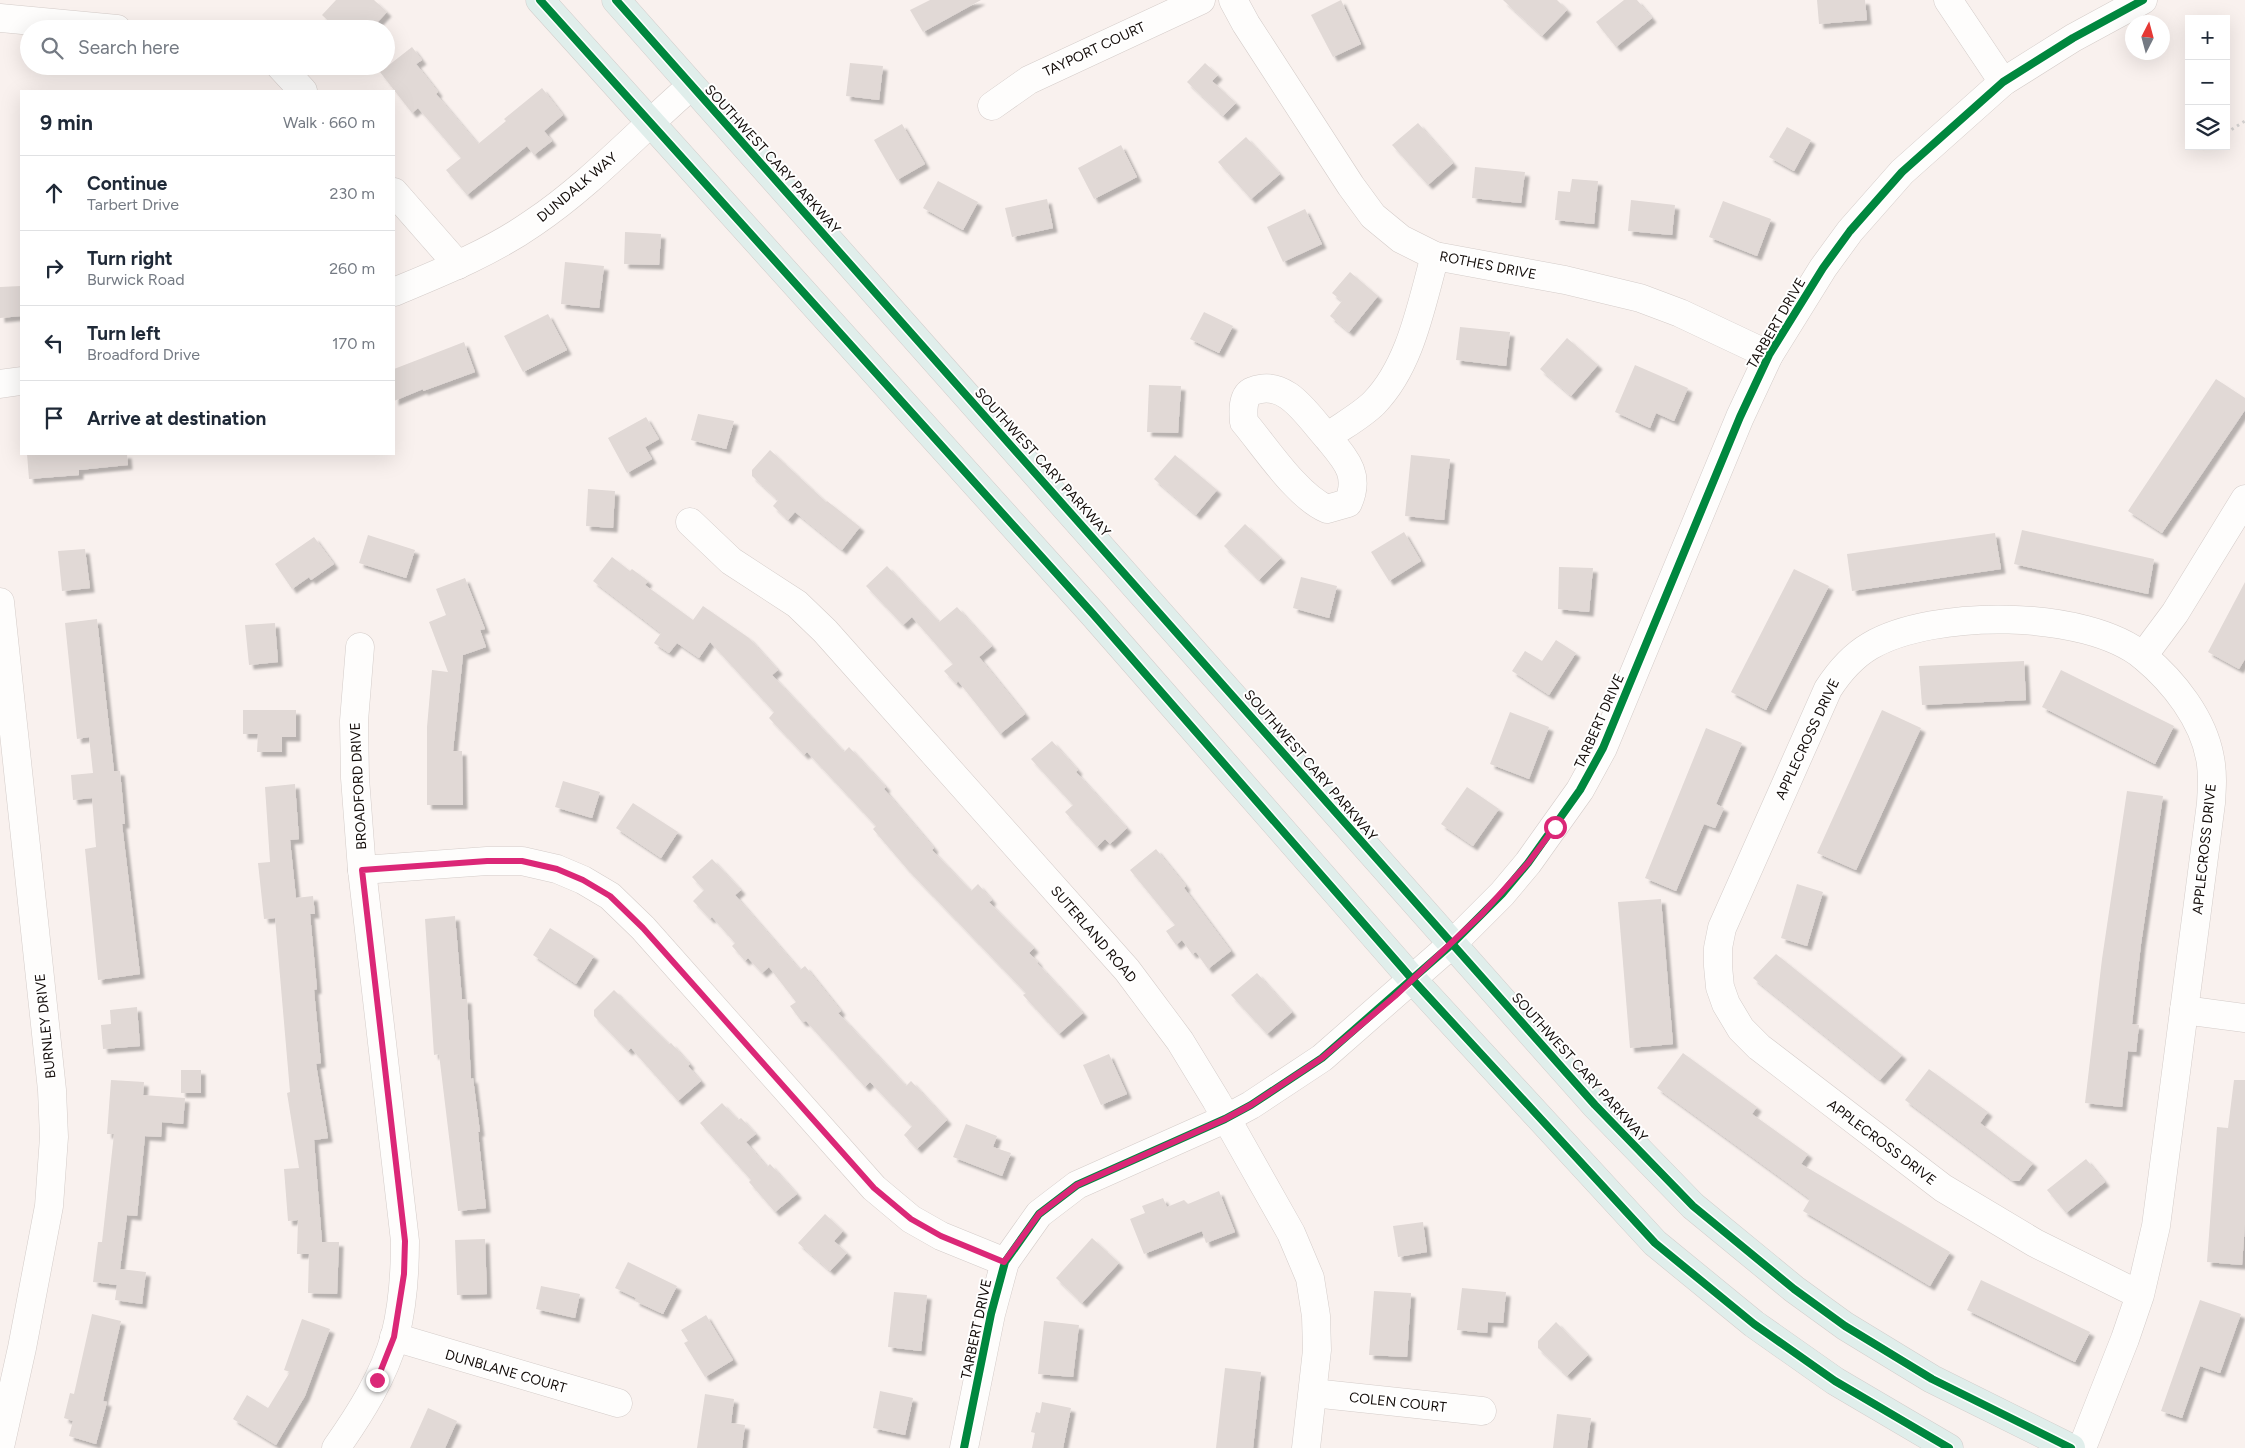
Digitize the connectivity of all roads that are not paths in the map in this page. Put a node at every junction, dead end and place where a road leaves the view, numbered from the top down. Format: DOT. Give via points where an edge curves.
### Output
graph roads {
  1 [pos="540,0"];
  2 [pos="616,0"];
  3 [pos="1201,0"];
  4 [pos="1233,0"];
  5 [pos="1948,0"];
  6 [pos="2143,0"];
  7 [pos="0,18"];
  8 [pos="21,20"];
  9 [pos="288,75"];
  10 [pos="2003,82"];
  11 [pos="691,86"];
  12 [pos="302,90"];
  13 [pos="992,106"];
  14 [pos="650,121"];
  15 [pos="395,193"];
  16 [pos="1436,256"];
  17 [pos="458,266"];
  18 [pos="395,292"];
  19 [pos="1769,354"];
  20 [pos="20,381"];
  21 [pos="0,384"];
  22 [pos="1327,436"];
  23 [pos="2245,499"];
  24 [pos="690,522"];
  25 [pos="0,602"];
  26 [pos="360,646"];
  27 [pos="2144,656"];
  28 [pos="362,870"];
  29 [pos="1452,944"];
  30 [pos="1412,979"];
  31 [pos="2184,1010"];
  32 [pos="2245,1018"];
  33 [pos="1225,1119"];
  34 [pos="1004,1262"];
  35 [pos="2140,1295"];
  36 [pos="394,1337"];
  37 [pos="11,1346"];
  38 [pos="1314,1393"];
  39 [pos="618,1404"];
  40 [pos="1482,1411"];
  41 [pos="0,1447"];
  42 [pos="336,1448"];
  43 [pos="964,1448"];
  44 [pos="1306,1448"];
  45 [pos="1949,1448"];
  46 [pos="2071,1448"];
  47 [pos="2082,1448"];
  1 -- 14 [label="main road"];
  2 -- 11 [label="main road, SOUTHWEST CARY PARKWAY"];
  3 -- 13 [label="street, TAYPORT COURT" via="1029,80"];
  4 -- 16 [label="street, ROTHES DRIVE" via="1335,162 1373,216 1402,239"];
  5 -- 10 [label="street"];
  6 -- 10 [label="street, TARBERT DRIVE" via="2073,38"];
  7 -- 8 [label="street"];
  9 -- 12 [label="street"];
  10 -- 19 [label="street, TARBERT DRIVE" via="1880,195 1823,268"];
  11 -- 14 [label="street, DUNDALK WAY"];
  11 -- 29 [label="main road, SOUTHWEST CARY PARKWAY"];
  14 -- 17 [label="street, DUNDALK WAY" via="554,208 498,245"];
  14 -- 30 [label="main road" via="1093,614"];
  15 -- 17 [label="street"];
  16 -- 19 [label="street, ROTHES DRIVE" via="1565,280 1640,298"];
  16 -- 22 [label="street" via="1413,332 1392,379 1372,404"];
  17 -- 18 [label="street, DUNDALK WAY"];
  19 -- 29 [label="street, TARBERT DRIVE" via="1604,748 1580,790 1528,863"];
  20 -- 21 [label="street"];
  22 -- 22 [label="street" via="1353,475 1354,490 1348,503 1327,509 1302,491 1244,422 1244,400 1250,392 1265,387 1278,388 1291,397"];
  23 -- 27 [label="street" via="2175,613"];
  24 -- 33 [label="street, SUTERLAND ROAD" via="731,561 797,604 825,631 1127,970 1180,1041"];
  25 -- 37 [label="street, BURNLEY DRIVE" via="52,1090 54,1137 49,1206"];
  26 -- 28 [label="street, BROADFORD DRIVE" via="354,721"];
  27 -- 31 [label="street, APPLECROSS DRIVE" via="2168,680 2192,713 2203,734 2212,769 2211,803"];
  27 -- 35 [label="street, APPLECROSS DRIVE" via="2090,632 2060,625 1999,619 1906,630 1868,647 1837,675 1828,689 1736,893 1718,948 1720,987 1726,1004 1741,1030 1759,1047 1944,1188 2028,1239"];
  28 -- 34 [label="street" via="522,861 557,869 610,896 643,928 874,1188 911,1219 941,1236"];
  28 -- 36 [label="street, BROADFORD DRIVE" via="405,1241 404,1274"];
  29 -- 30 [label="street, TARBERT DRIVE"];
  29 -- 46 [label="main road, SOUTHWEST CARY PARKWAY" via="1595,1105 1693,1206 1794,1289 1845,1326 1932,1379"];
  30 -- 33 [label="street, TARBERT DRIVE" via="1322,1058"];
  30 -- 45 [label="main road" via="1655,1243 1754,1324 1836,1381"];
  31 -- 32 [label="street"];
  31 -- 35 [label="street, APPLECROSS DRIVE" via="2160,1208"];
  33 -- 34 [label="street, TARBERT DRIVE" via="1077,1185 1039,1214"];
  33 -- 38 [label="street, SUTERLAND ROAD" via="1291,1233 1310,1278 1317,1332"];
  34 -- 43 [label="street, TARBERT DRIVE" via="990,1314"];
  35 -- 47 [label="street, APPLECROSS DRIVE"];
  36 -- 39 [label="street, DUNBLANE COURT"];
  36 -- 42 [label="street, BROADFORD DRIVE" via="362,1409"];
  37 -- 41 [label="street, BURNLEY DRIVE"];
  38 -- 40 [label="street, COLEN COURT"];
  38 -- 44 [label="street, SUTERLAND ROAD"];
}
